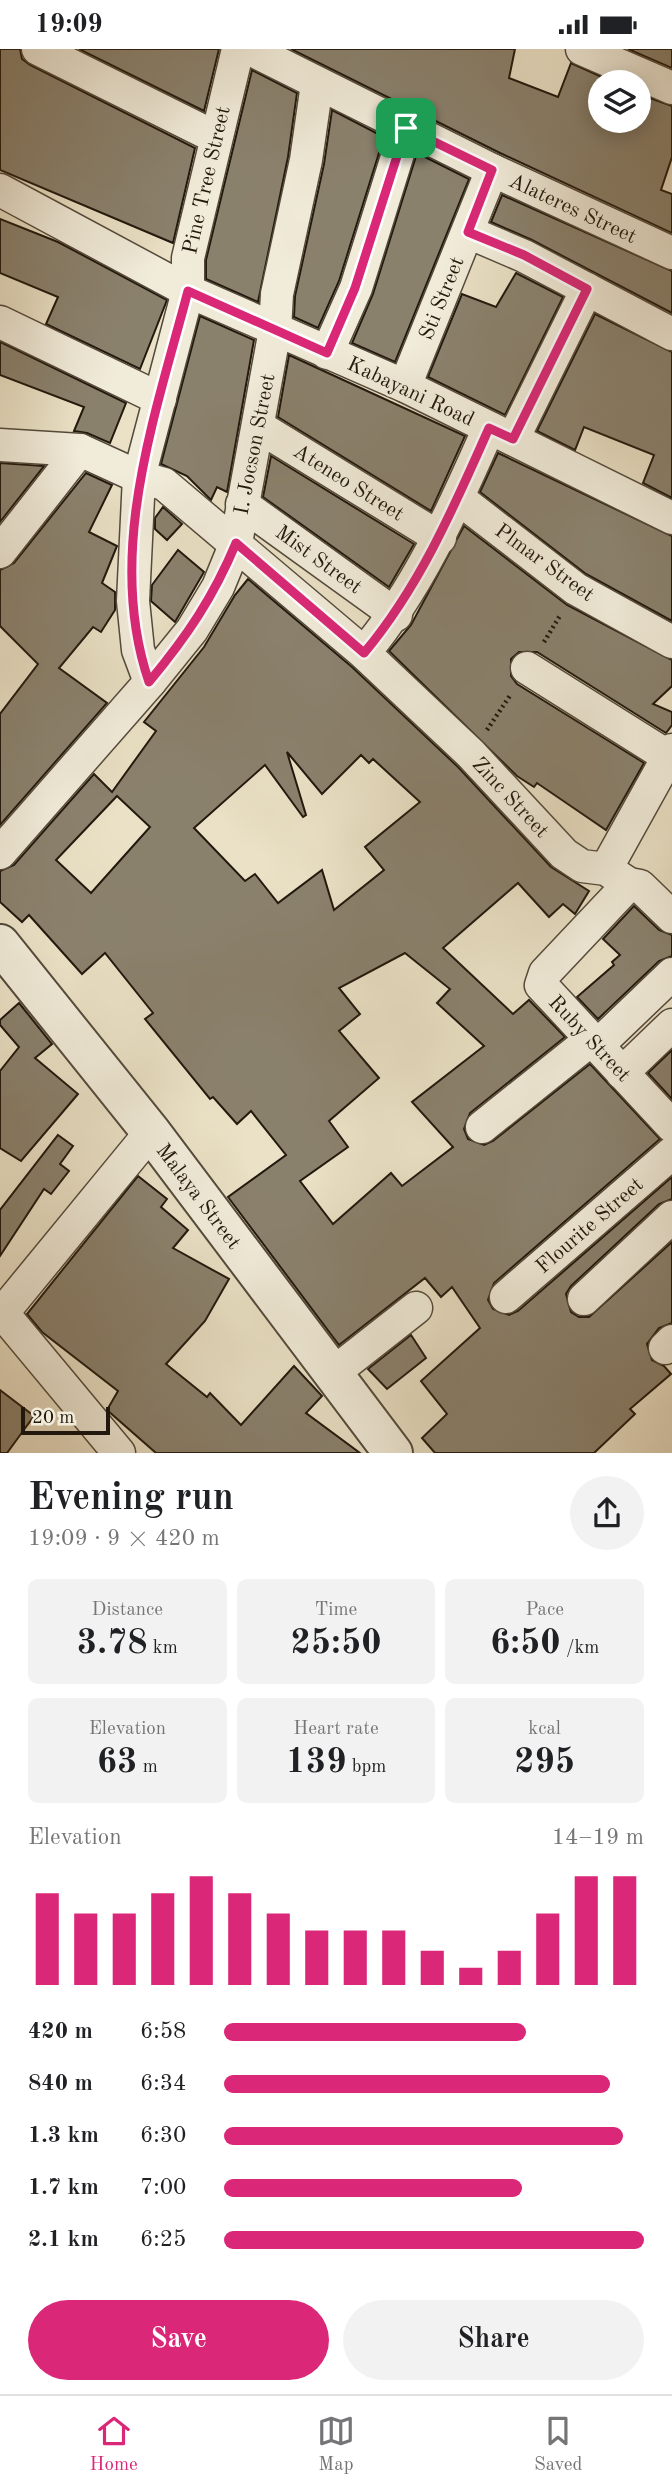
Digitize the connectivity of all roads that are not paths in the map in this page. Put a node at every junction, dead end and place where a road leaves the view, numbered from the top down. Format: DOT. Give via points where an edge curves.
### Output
graph roads {
  1 [pos="38,49"];
  2 [pos="238,49"];
  3 [pos="250,49"];
  4 [pos="582,49"];
  5 [pos="317,84"];
  6 [pos="672,88"];
  7 [pos="406,128"];
  8 [pos="215,137"];
  9 [pos="492,170"];
  10 [pos="0,190"];
  11 [pos="468,232"];
  12 [pos="672,254"];
  13 [pos="587,289"];
  14 [pos="188,291"];
  15 [pos="0,322"];
  16 [pos="275,330"];
  17 [pos="672,334"];
  18 [pos="327,353"];
  19 [pos="405,386"];
  20 [pos="160,399"];
  21 [pos="259,427"];
  22 [pos="501,433"];
  23 [pos="0,445"];
  24 [pos="80,450"];
  25 [pos="139,477"];
  26 [pos="458,498"];
  27 [pos="242,504"];
  28 [pos="672,518"];
  29 [pos="440,538"];
  30 [pos="236,543"];
  31 [pos="0,552"];
  32 [pos="396,615"];
  33 [pos="672,642"];
  34 [pos="364,653"];
  35 [pos="527,668"];
  36 [pos="149,682"];
  37 [pos="671,755"];
  38 [pos="0,853"];
  39 [pos="617,876"];
  40 [pos="672,917"];
  41 [pos="0,944"];
  42 [pos="672,974"];
  43 [pos="672,1025"];
  44 [pos="595,1042"];
  45 [pos="622,1073"];
  46 [pos="672,1126"];
  47 [pos="482,1128"];
  48 [pos="151,1132"];
  49 [pos="672,1153"];
  50 [pos="672,1217"];
  51 [pos="506,1297"];
  52 [pos="584,1299"];
  53 [pos="416,1308"];
  54 [pos="1,1313"];
  55 [pos="332,1374"];
  56 [pos="119,1453"];
  57 [pos="393,1453"];
  1 -- 8 [label="street"];
  2 -- 8 [label="street, Pine Tree Street"];
  3 -- 5 [label="street, Alateres Street"];
  4 -- 6 [label="street"];
  5 -- 7 [label="street, Alateres Street"];
  5 -- 16 [label="street, I. Jocson Street" via="277,294"];
  7 -- 9 [label="street, Alateres Street"];
  7 -- 18 [label="street" via="355,288"];
  8 -- 14 [label="street, Pine Tree Street" via="188,258"];
  9 -- 11 [label="street, Sti Street"];
  9 -- 12 [label="street, Alateres Street"];
  10 -- 14 [label="street, Kabayani Road"];
  11 -- 13 [label="street"];
  11 -- 19 [label="street, Sti Street"];
  13 -- 17 [label="street"];
  13 -- 22 [label="street"];
  14 -- 16 [label="street, Kabayani Road"];
  14 -- 20 [label="street, Pine Tree Street"];
  15 -- 20 [label="street"];
  16 -- 18 [label="street, Kabayani Road"];
  16 -- 21 [label="street, I. Jocson Street"];
  18 -- 19 [label="street, Kabayani Road"];
  19 -- 22 [label="street, Kabayani Road"];
  20 -- 25 [label="street, Pine Tree Street"];
  21 -- 27 [label="street, I. Jocson Street"];
  21 -- 29 [label="street, Ateneo Street"];
  22 -- 26 [label="street"];
  22 -- 28 [label="street, Kabayani Road"];
  23 -- 24 [label="street"];
  24 -- 25 [label="street, Zinc Street"];
  24 -- 31 [label="street"];
  25 -- 30 [label="street, Zinc Street" via="164,484"];
  25 -- 36 [label="street, Pine Tree Street" via="133,601 138,650"];
  26 -- 29 [label="street"];
  26 -- 33 [label="street, Plmar Street" via="576,589"];
  27 -- 30 [label="street, I. Jocson Street"];
  27 -- 32 [label="street, Mist Street"];
  29 -- 32 [label="street"];
  30 -- 34 [label="street, Zinc Street"];
  30 -- 36 [label="street, I. Jocson Street" via="218,587 192,630"];
  32 -- 34 [label="street"];
  34 -- 39 [label="street, Zinc Street" via="471,754 564,854 582,866"];
  35 -- 37 [label="street"];
  36 -- 38 [label="street, I. Jocson Street"];
  37 -- 39 [label="street"];
  39 -- 40 [label="street, Zinc Street" via="640,886"];
  39 -- 44 [label="street, Ruby Street" via="541,978 541,985"];
  41 -- 48 [label="street, Malaya Street"];
  42 -- 44 [label="street"];
  43 -- 45 [label="street"];
  44 -- 45 [label="street, Ruby Street"];
  44 -- 47 [label="street"];
  45 -- 46 [label="street, Ruby Street"];
  48 -- 54 [label="street"];
  48 -- 55 [label="street, Malaya Street"];
  49 -- 51 [label="street, Flourite Street"];
  50 -- 52 [label="street"];
  53 -- 55 [label="street"];
  54 -- 56 [label="street"];
  55 -- 57 [label="street, Malaya Street"];
}
